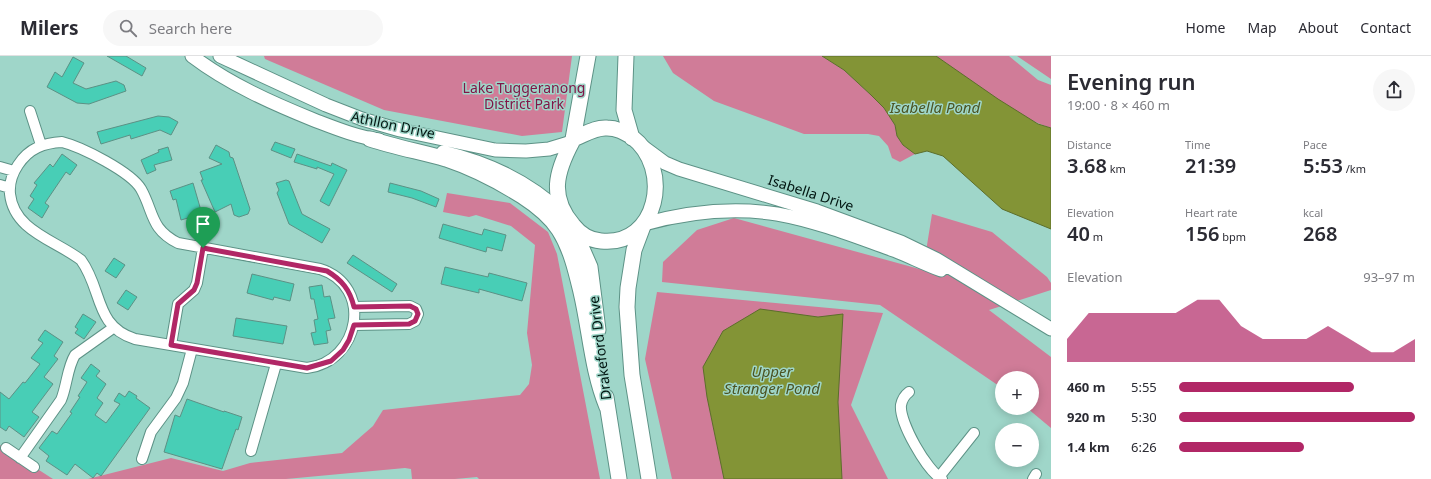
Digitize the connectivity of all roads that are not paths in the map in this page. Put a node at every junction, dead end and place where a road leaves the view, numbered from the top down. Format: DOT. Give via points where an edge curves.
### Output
graph roads {
  1 [pos="192,56"];
  2 [pos="588,56"];
  3 [pos="626,56"];
  4 [pos="225,57"];
  5 [pos="30,111"];
  6 [pos="370,139"];
  7 [pos="572,141"];
  8 [pos="637,142"];
  9 [pos="41,145"];
  10 [pos="0,167"];
  11 [pos="14,171"];
  12 [pos="5,186"];
  13 [pos="566,218"];
  14 [pos="644,225"];
  15 [pos="203,248"];
  16 [pos="967,279"];
  17 [pos="354,307"];
  18 [pos="354,325"];
  19 [pos="113,328"];
  20 [pos="1051,329"];
  21 [pos="171,345"];
  22 [pos="192,349"];
  23 [pos="276,364"];
  24 [pos="909,392"];
  25 [pos="607,407"];
  26 [pos="974,433"];
  27 [pos="6,448"];
  28 [pos="251,451"];
  29 [pos="20,458"];
  30 [pos="142,459"];
  31 [pos="34,467"];
  32 [pos="941,478"];
  33 [pos="619,479"];
  34 [pos="649,479"];
  1 -- 6 [label="main road, Athllon Drive" via="234,83 289,110"];
  2 -- 7 [label="highway"];
  3 -- 8 [label="highway" via="624,110"];
  4 -- 7 [label="main road, Athllon Drive" via="333,108 414,133 507,151 549,149"];
  5 -- 9 [label="street"];
  6 -- 13 [label="main road, Athllon Drive" via="468,158 500,170 531,187"];
  6 -- 25 [label="highway" via="470,168 513,190 551,219 564,238 575,268 600,390"];
  7 -- 8 [label="highway" via="594,130 607,128 624,132"];
  7 -- 13 [label="highway" via="560,165 557,182 558,197"];
  8 -- 14 [label="highway" via="651,161 656,184 654,199"];
  8 -- 16 [label="main road, Isabella Drive" via="665,163 678,169 817,210 901,242 936,259"];
  9 -- 11 [label="street" via="22,159"];
  9 -- 15 [label="street" via="62,142 76,145 120,170 135,180 141,189 155,224 162,234 178,243"];
  10 -- 11 [label="street"];
  11 -- 12 [label="street"];
  12 -- 19 [label="street" via="14,212 22,223 81,260 88,269 104,313"];
  13 -- 14 [label="highway" via="579,232 592,240 609,242 628,236"];
  13 -- 25 [label="highway, Drakeford Drive" via="590,267"];
  14 -- 16 [label="main road, Isabella Drive" via="686,214 711,211 776,214 836,230"];
  14 -- 34 [label="highway, Drakeford Drive" via="634,250 627,307 632,375"];
  15 -- 17 [label="street" via="327,271 347,288"];
  15 -- 21 [label="street" via="194,290 178,304"];
  16 -- 20 [label="main road, Isabella Drive"];
  17 -- 18 [label="street"];
  17 -- 18 [label="street" via="410,306 416,309 418,314 415,321 409,324"];
  18 -- 23 [label="street" via="343,350 325,364 307,368"];
  19 -- 21 [label="street" via="135,339"];
  19 -- 29 [label="street" via="75,356 61,400"];
  21 -- 22 [label="street"];
  22 -- 23 [label="street"];
  22 -- 30 [label="street" via="183,383 176,398 151,432"];
  23 -- 28 [label="street"];
  24 -- 32 [label="street" via="901,405 902,416 923,459"];
  25 -- 33 [label="highway, Drakeford Drive"];
  26 -- 32 [label="street"];
  27 -- 29 [label="street"];
  29 -- 31 [label="street"];
}
